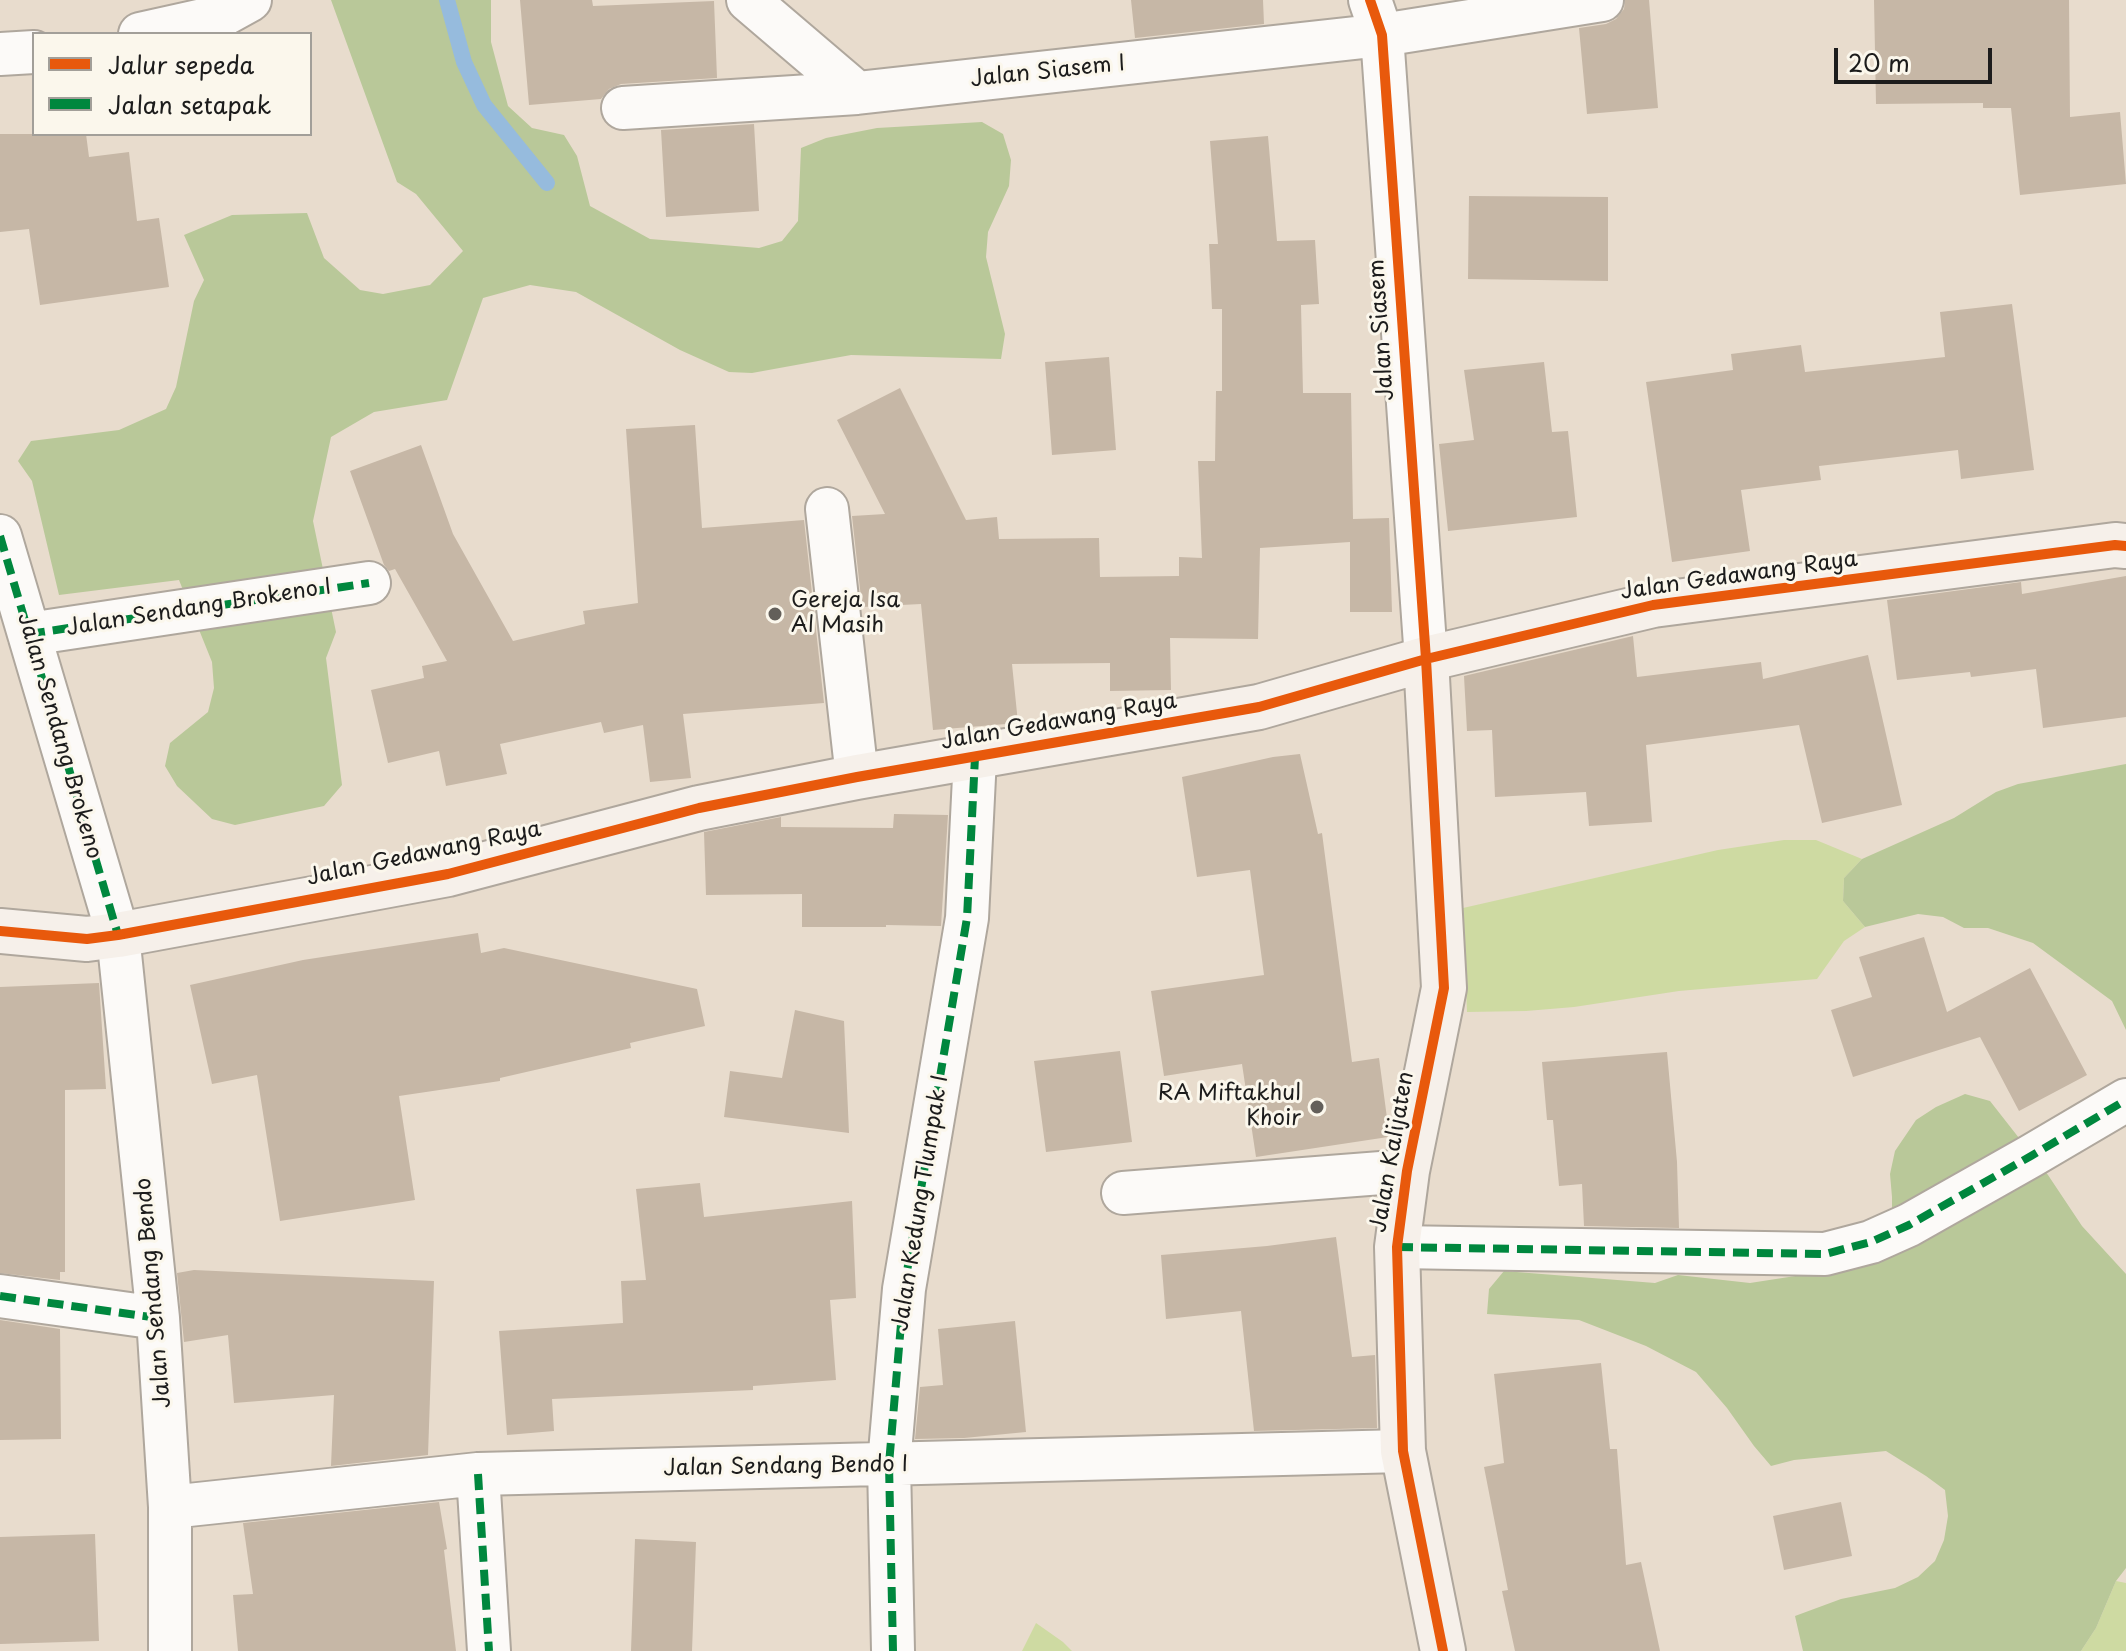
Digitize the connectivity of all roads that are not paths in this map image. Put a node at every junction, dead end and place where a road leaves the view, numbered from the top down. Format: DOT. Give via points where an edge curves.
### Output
graph roads {
  1 [pos="748,0"];
  2 [pos="1602,0"];
  3 [pos="236,8"];
  4 [pos="1376,17"];
  5 [pos="147,32"];
  6 [pos="32,52"];
  7 [pos="0,54"];
  8 [pos="857,93"];
  9 [pos="623,108"];
  10 [pos="827,509"];
  11 [pos="0,536"];
  12 [pos="2126,546"];
  13 [pos="369,583"];
  14 [pos="29,634"];
  15 [pos="1426,659"];
  16 [pos="975,757"];
  17 [pos="857,777"];
  18 [pos="0,931"];
  19 [pos="118,935"];
  20 [pos="2126,1100"];
  21 [pos="1407,1171"];
  22 [pos="1123,1193"];
  23 [pos="1397,1247"];
  24 [pos="0,1296"];
  25 [pos="158,1318"];
  26 [pos="1403,1451"];
  27 [pos="889,1464"];
  28 [pos="478,1474"];
  29 [pos="170,1507"];
  30 [pos="170,1651"];
  31 [pos="489,1651"];
  32 [pos="893,1651"];
  33 [pos="1443,1651"];
  1 -- 8 [label="street"];
  2 -- 4 [label="street, Jalan Siasem I"];
  3 -- 5 [label="street"];
  4 -- 8 [label="street, Jalan Siasem I"];
  4 -- 15 [label="street, Jalan Siasem"];
  6 -- 7 [label="street"];
  8 -- 9 [label="street, Jalan Siasem I"];
  10 -- 17 [label="street"];
  11 -- 14 [label="street, Jalan Sendang Brokeno"];
  12 -- 15 [label="street, Jalan Gedawang Raya" via="1653,605"];
  13 -- 14 [label="street, Jalan Sendang Brokeno I"];
  14 -- 19 [label="street, Jalan Sendang Brokeno"];
  15 -- 16 [label="street, Jalan Gedawang Raya" via="1259,707"];
  15 -- 21 [label="street, Jalan Kalijaten" via="1444,988"];
  16 -- 17 [label="street, Jalan Gedawang Raya"];
  16 -- 27 [label="street, Jalan Kedung Tlumpak I" via="967,918 904,1289"];
  17 -- 19 [label="street, Jalan Gedawang Raya" via="699,808 448,874"];
  18 -- 19 [label="street, Jalan Gedawang Raya" via="87,939"];
  19 -- 25 [label="street, Jalan Sendang Bendo"];
  20 -- 23 [label="street" via="1909,1225 1825,1254"];
  21 -- 22 [label="street"];
  21 -- 23 [label="street, Jalan Kalijaten"];
  23 -- 26 [label="street, Jalan Kalijaten"];
  24 -- 25 [label="street"];
  25 -- 29 [label="street, Jalan Sendang Bendo"];
  26 -- 27 [label="street, Jalan Sendang Bendo I"];
  26 -- 33 [label="street, Jalan Kalijaten"];
  27 -- 28 [label="street, Jalan Sendang Bendo I"];
  27 -- 32 [label="street, Jalan Kedung Tlumpak I"];
  28 -- 29 [label="street, Jalan Sendang Bendo I"];
  28 -- 31 [label="street"];
  29 -- 30 [label="street, Jalan Sendang Bendo"];
}
